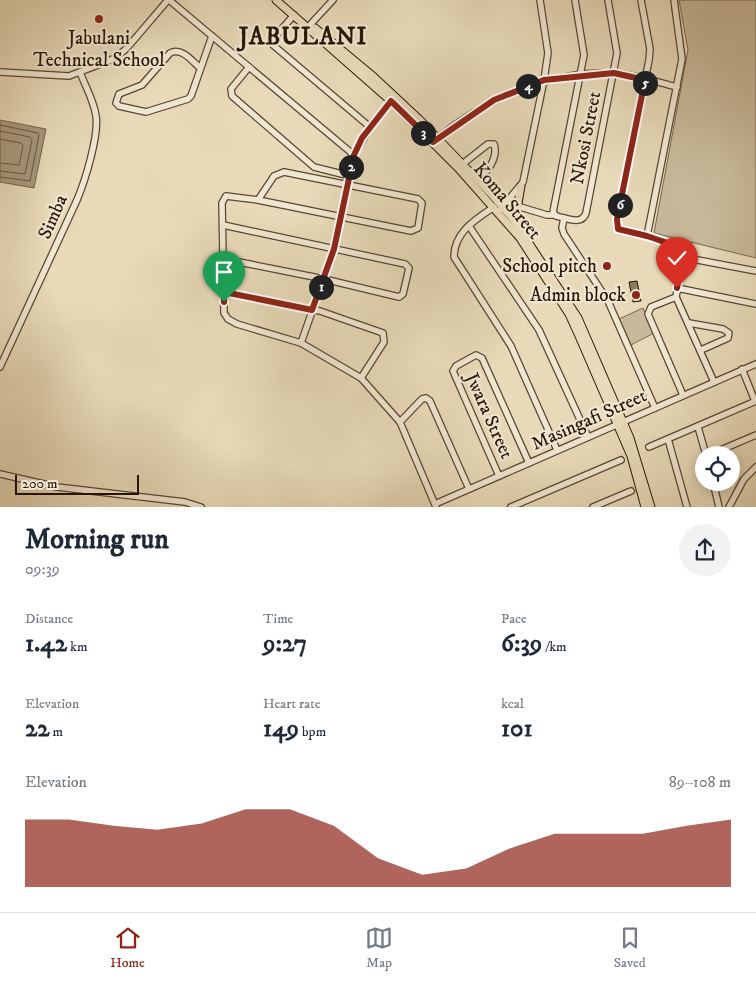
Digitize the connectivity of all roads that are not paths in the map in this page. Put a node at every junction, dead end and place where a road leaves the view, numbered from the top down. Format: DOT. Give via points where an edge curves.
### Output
graph roads {
  1 [pos="169,0"];
  2 [pos="276,0"];
  3 [pos="283,0"];
  4 [pos="333,0"];
  5 [pos="540,0"];
  6 [pos="575,0"];
  7 [pos="608,0"];
  8 [pos="641,0"];
  9 [pos="674,0"];
  10 [pos="294,15"];
  11 [pos="310,26"];
  12 [pos="212,36"];
  13 [pos="249,66"];
  14 [pos="200,68"];
  15 [pos="0,72"];
  16 [pos="80,72"];
  17 [pos="614,73"];
  18 [pos="581,75"];
  19 [pos="544,80"];
  20 [pos="645,80"];
  21 [pos="677,87"];
  22 [pos="393,98"];
  23 [pos="370,127"];
  24 [pos="435,140"];
  25 [pos="354,155"];
  26 [pos="460,166"];
  27 [pos="350,176"];
  28 [pos="478,181"];
  29 [pos="348,185"];
  30 [pos="521,186"];
  31 [pos="258,200"];
  32 [pos="517,206"];
  33 [pos="498,209"];
  34 [pos="554,214"];
  35 [pos="341,217"];
  36 [pos="564,218"];
  37 [pos="223,225"];
  38 [pos="469,226"];
  39 [pos="519,228"];
  40 [pos="647,236"];
  41 [pos="334,249"];
  42 [pos="682,257"];
  43 [pos="224,259"];
  44 [pos="756,271"];
  45 [pos="324,279"];
  46 [pos="677,288"];
  47 [pos="224,292"];
  48 [pos="676,297"];
  49 [pos="756,304"];
  50 [pos="312,310"];
  51 [pos="689,324"];
  52 [pos="301,343"];
  53 [pos="701,350"];
  54 [pos="756,364"];
  55 [pos="0,367"];
  56 [pos="742,369"];
  57 [pos="361,378"];
  58 [pos="714,382"];
  59 [pos="683,395"];
  60 [pos="756,401"];
  61 [pos="654,408"];
  62 [pos="400,422"];
  63 [pos="621,423"];
  64 [pos="698,427"];
  65 [pos="756,435"];
  66 [pos="588,437"];
  67 [pos="668,439"];
  68 [pos="703,446"];
  69 [pos="731,446"];
  70 [pos="649,447"];
  71 [pos="557,450"];
  72 [pos="620,460"];
  73 [pos="529,463"];
  74 [pos="756,467"];
  75 [pos="0,474"];
  76 [pos="499,476"];
  77 [pos="469,489"];
  78 [pos="631,491"];
  79 [pos="715,491"];
  80 [pos="608,500"];
  81 [pos="435,505"];
  82 [pos="201,507"];
  83 [pos="511,507"];
  84 [pos="593,507"];
  85 [pos="610,507"];
  86 [pos="645,507"];
  87 [pos="651,507"];
  88 [pos="687,507"];
  89 [pos="719,507"];
  90 [pos="729,507"];
  1 -- 12 [label="street"];
  1 -- 16 [label="street" via="122,52"];
  2 -- 10 [label="main road, Koma Street"];
  3 -- 11 [label="main road, Koma Street"];
  4 -- 11 [label="street"];
  5 -- 19 [label="street" via="548,53"];
  6 -- 18 [label="street" via="584,49"];
  7 -- 17 [label="street, Nkosi Street" via="617,53"];
  8 -- 20 [label="street" via="650,50"];
  9 -- 21 [label="street" via="683,54"];
  10 -- 11 [label="main road, Koma Street"];
  10 -- 23 [label="street" via="273,39 273,45"];
  11 -- 22 [label="main road, Koma Street"];
  12 -- 13 [label="street"];
  12 -- 14 [label="street"];
  13 -- 25 [label="street"];
  13 -- 27 [label="street" via="232,88 232,96 314,167"];
  14 -- 14 [label="street" via="182,52 171,52 142,85 119,94 116,104 146,112 187,100"];
  15 -- 16 [label="street" via="60,76"];
  16 -- 55 [label="street, Simba" via="96,120 85,178"];
  17 -- 18 [label="street"];
  17 -- 20 [label="street"];
  17 -- 36 [label="street, Nkosi Street" via="585,217 578,221"];
  18 -- 19 [label="street"];
  18 -- 34 [label="street"];
  19 -- 24 [label="street" via="494,100"];
  19 -- 30 [label="street"];
  20 -- 21 [label="street"];
  20 -- 40 [label="street" via="618,229"];
  21 -- 40 [label="street"];
  22 -- 23 [label="street"];
  22 -- 24 [label="main road, Koma Street"];
  23 -- 25 [label="street"];
  24 -- 26 [label="main road, Koma Street"];
  25 -- 27 [label="street"];
  26 -- 28 [label="main road, Koma Street"];
  26 -- 28 [label="street" via="488,144 495,145 491,165"];
  26 -- 33 [label="main road, Koma Street"];
  27 -- 29 [label="street"];
  28 -- 33 [label="main road, Koma Street"];
  29 -- 31 [label="street" via="281,173 274,176"];
  29 -- 35 [label="street"];
  29 -- 35 [label="street" via="419,200 422,204 418,228 414,231"];
  30 -- 32 [label="main road"];
  30 -- 33 [label="street"];
  31 -- 35 [label="street"];
  31 -- 37 [label="street" via="224,198"];
  32 -- 34 [label="street, Nkosi Street"];
  32 -- 39 [label="main road"];
  33 -- 38 [label="street"];
  33 -- 39 [label="main road, Koma Street"];
  33 -- 63 [label="main road, Koma Street" via="569,314"];
  34 -- 36 [label="street, Nkosi Street"];
  35 -- 41 [label="street"];
  36 -- 61 [label="street" via="564,234 608,301"];
  37 -- 41 [label="street"];
  37 -- 43 [label="street"];
  38 -- 66 [label="street" via="539,330"];
  38 -- 71 [label="street" via="456,244 455,261 511,346"];
  39 -- 63 [label="main road, Koma Street" via="574,311"];
  40 -- 42 [label="street" via="680,246 684,250"];
  41 -- 45 [label="street"];
  41 -- 45 [label="street" via="405,264 408,266 403,294 400,297"];
  42 -- 44 [label="street"];
  42 -- 46 [label="street"];
  43 -- 45 [label="street"];
  43 -- 47 [label="street"];
  45 -- 50 [label="street"];
  46 -- 48 [label="street"];
  46 -- 49 [label="street"];
  47 -- 50 [label="street"];
  47 -- 52 [label="street" via="224,313 234,323"];
  48 -- 51 [label="street"];
  48 -- 59 [label="street" via="651,307 648,314"];
  50 -- 52 [label="street"];
  50 -- 57 [label="street" via="384,335 384,342"];
  51 -- 53 [label="street"];
  51 -- 53 [label="street" via="724,329 729,333 728,338"];
  52 -- 57 [label="street"];
  53 -- 58 [label="street"];
  54 -- 56 [label="street, Masingafi Street"];
  56 -- 58 [label="street, Masingafi Street"];
  56 -- 60 [label="street"];
  57 -- 62 [label="street"];
  58 -- 59 [label="street, Masingafi Street"];
  59 -- 61 [label="street, Masingafi Street"];
  60 -- 64 [label="street"];
  61 -- 63 [label="street, Masingafi Street"];
  62 -- 77 [label="street" via="422,399 430,401"];
  62 -- 81 [label="street"];
  63 -- 66 [label="street, Masingafi Street"];
  63 -- 86 [label="main road, Koma Street"];
  63 -- 87 [label="main road, Koma Street" via="639,462"];
  64 -- 67 [label="street"];
  64 -- 68 [label="street"];
  65 -- 69 [label="street"];
  66 -- 71 [label="street, Masingafi Street"];
  67 -- 70 [label="street"];
  67 -- 88 [label="street"];
  71 -- 73 [label="street, Masingafi Street"];
  72 -- 83 [label="street"];
  73 -- 76 [label="street, Masingafi Street"];
  73 -- 76 [label="street, Jwara Street" via="479,355 455,366 452,371"];
  74 -- 90 [label="street" via="744,479"];
  75 -- 82 [label="street" via="57,487 185,502"];
  76 -- 77 [label="street, Masingafi Street"];
  77 -- 81 [label="street, Masingafi Street"];
  78 -- 80 [label="street"];
  79 -- 89 [label="street"];
  80 -- 84 [label="street"];
  80 -- 85 [label="street"];
}
